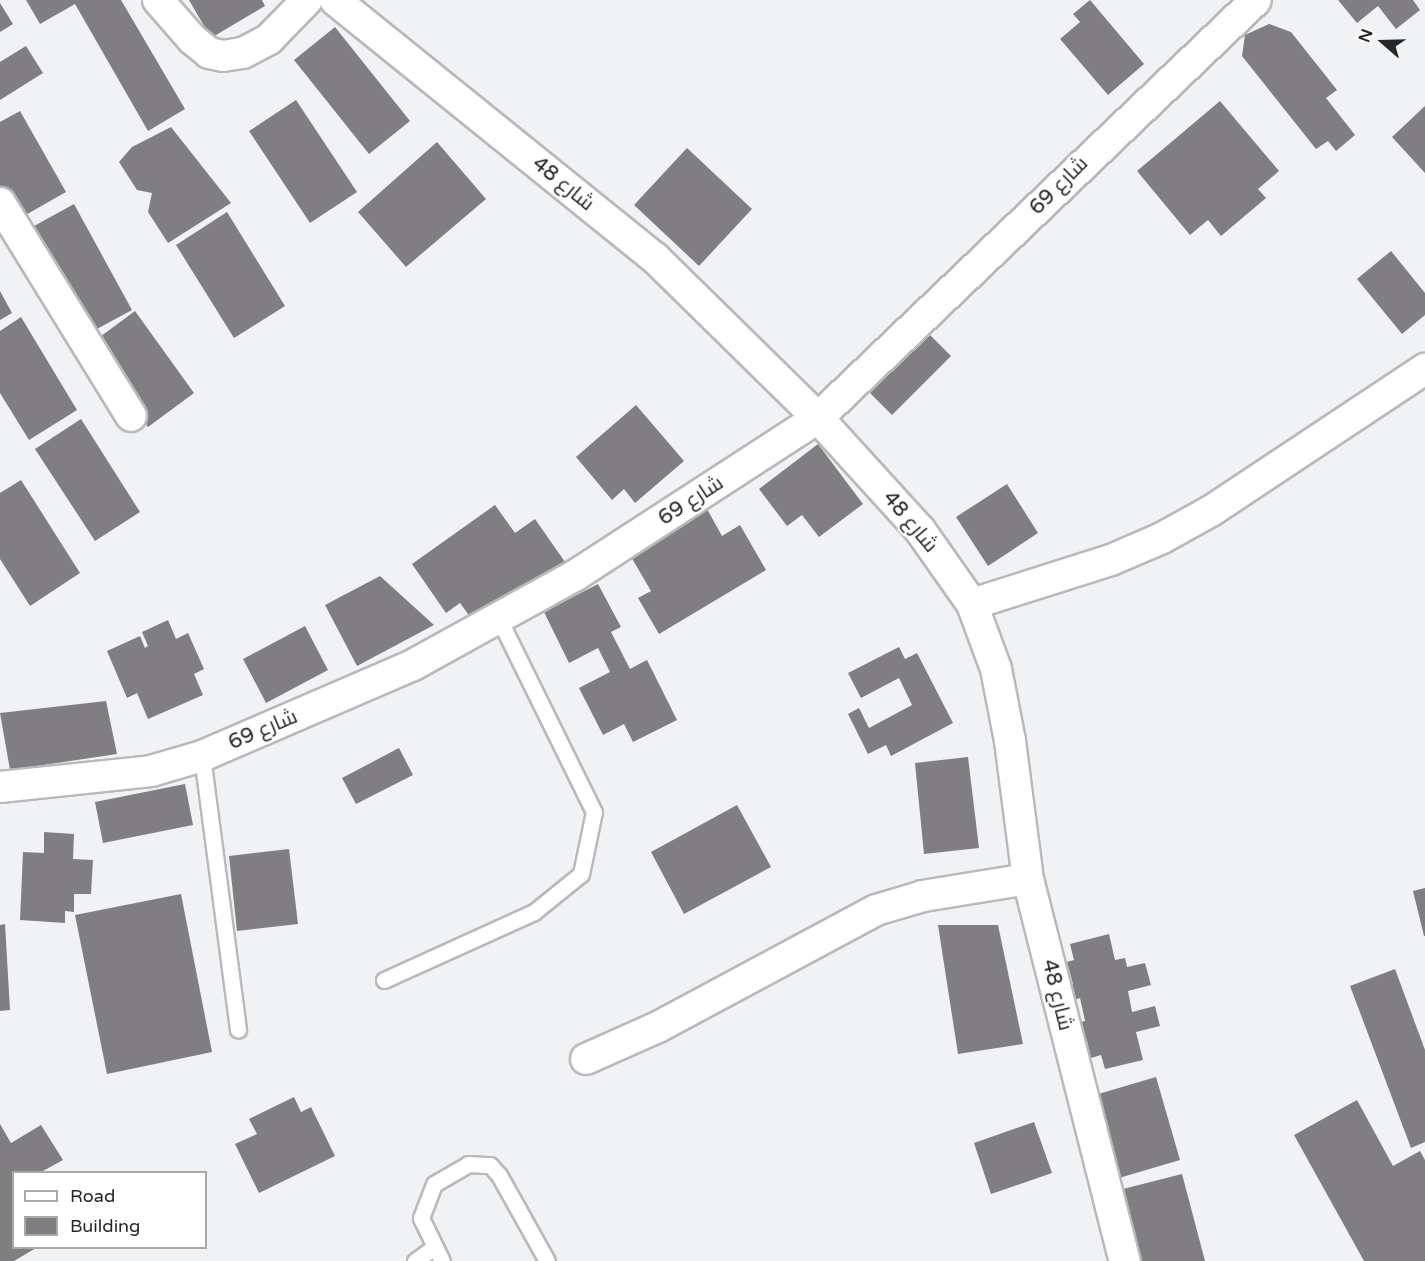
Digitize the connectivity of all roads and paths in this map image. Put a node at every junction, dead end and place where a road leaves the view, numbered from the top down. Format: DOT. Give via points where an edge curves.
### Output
graph roads {
  1 [pos="158,0"];
  2 [pos="307,0"];
  3 [pos="335,0"];
  4 [pos="1256,0"];
  5 [pos="0,203"];
  6 [pos="1425,369"];
  7 [pos="1425,387"];
  8 [pos="131,416"];
  9 [pos="818,418"];
  10 [pos="975,611"];
  11 [pos="500,621"];
  12 [pos="202,756"];
  13 [pos="0,787"];
  14 [pos="1028,879"];
  15 [pos="384,980"];
  16 [pos="238,1030"];
  17 [pos="586,1059"];
  18 [pos="433,1248"];
  19 [pos="414,1261"];
  20 [pos="442,1261"];
  21 [pos="547,1261"];
  22 [pos="1125,1261"];
  1 -- 2 [label="street" via="192,39 209,53 223,56 243,52 269,39"];
  3 -- 9 [label="street, شارع 48" via="655,258"];
  4 -- 9 [label="street, شارع 69"];
  5 -- 8 [label="street"];
  6 -- 10 [label="street" via="1211,511 1162,538"];
  7 -- 10 [label="street" via="1219,523 1168,551 1116,574"];
  9 -- 10 [label="street, شارع 48" via="920,530"];
  9 -- 11 [label="street, شارع 69"];
  10 -- 14 [label="street, شارع 48" via="996,669"];
  11 -- 12 [label="street, شارع 69" via="413,665"];
  11 -- 15 [label="lane" via="594,812 581,874 534,912"];
  12 -- 13 [label="street, شارع 69" via="151,771"];
  12 -- 16 [label="lane"];
  14 -- 17 [label="street" via="924,896 876,910 658,1027"];
  14 -- 22 [label="street, شارع 48"];
  18 -- 19 [label="lane"];
  18 -- 20 [label="lane"];
  18 -- 21 [label="lane" via="421,1218 434,1185 468,1164 490,1164"];
}
